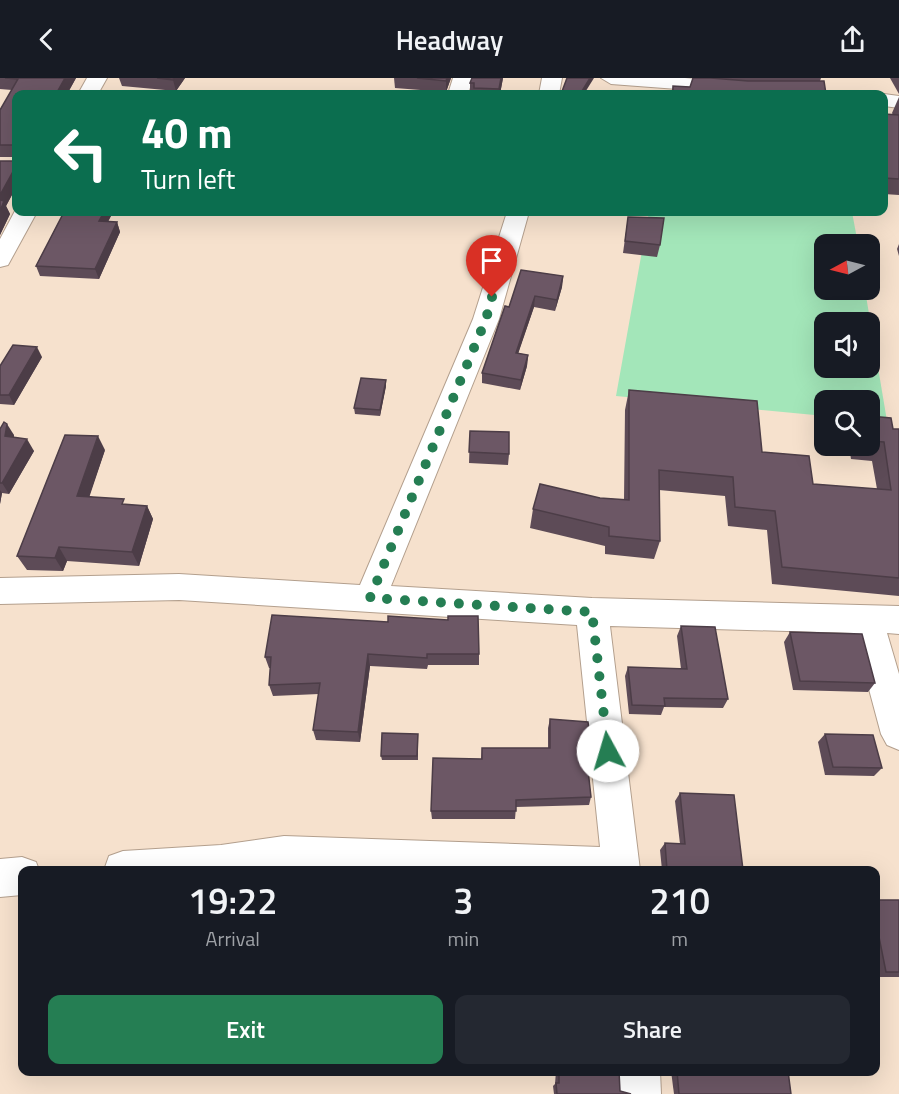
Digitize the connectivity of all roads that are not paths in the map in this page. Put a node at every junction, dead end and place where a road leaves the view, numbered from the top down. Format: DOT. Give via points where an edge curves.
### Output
graph roads {
  1 [pos="611,78"];
  2 [pos="762,90"];
  3 [pos="24,216"];
  4 [pos="517,216"];
  5 [pos="0,260"];
  6 [pos="0,591"];
  7 [pos="370,598"];
  8 [pos="592,612"];
  9 [pos="883,620"];
  10 [pos="899,734"];
  11 [pos="188,866"];
  12 [pos="549,866"];
  13 [pos="621,866"];
  14 [pos="18,876"];
  15 [pos="0,878"];
  16 [pos="638,1076"];
  17 [pos="639,1094"];
  1 -- 2 [label="street"];
  3 -- 5 [label="street"];
  4 -- 7 [label="street" via="486,319"];
  6 -- 7 [label="street" via="179,587"];
  7 -- 8 [label="street"];
  8 -- 9 [label="street"];
  8 -- 13 [label="street"];
  9 -- 10 [label="street"];
  11 -- 12 [label="street" via="284,855"];
  14 -- 15 [label="street"];
  16 -- 17 [label="street"];
}
